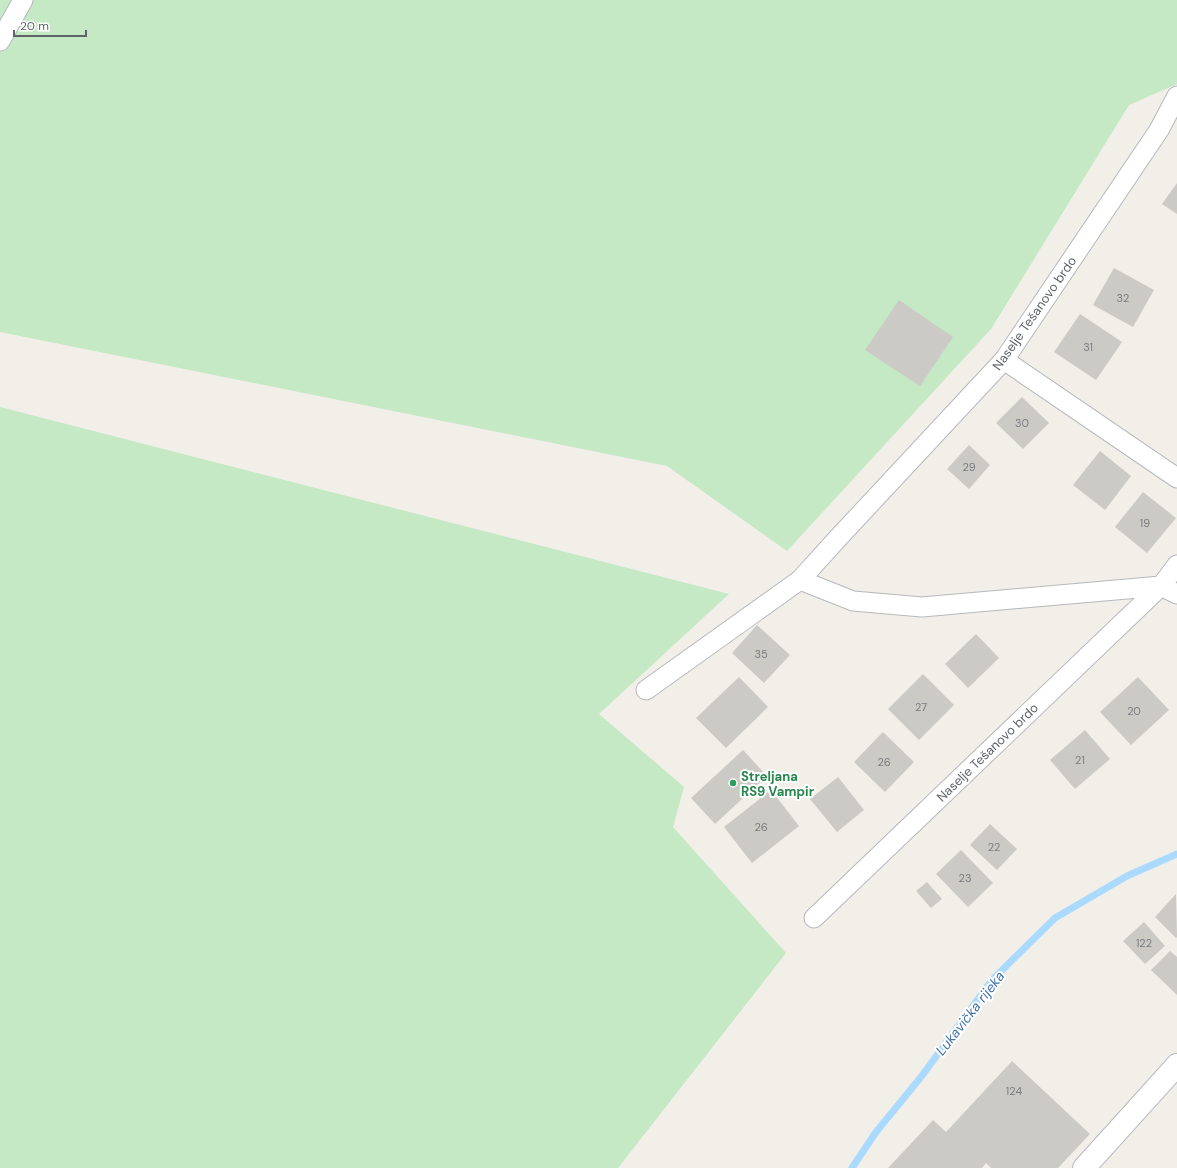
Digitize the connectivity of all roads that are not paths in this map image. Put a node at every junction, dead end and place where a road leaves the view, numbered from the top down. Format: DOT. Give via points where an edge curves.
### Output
graph roads {
  1 [pos="23,0"];
  2 [pos="0,41"];
  3 [pos="1177,96"];
  4 [pos="1004,360"];
  5 [pos="1177,478"];
  6 [pos="1177,565"];
  7 [pos="800,580"];
  8 [pos="1169,590"];
  9 [pos="646,690"];
  10 [pos="814,918"];
  11 [pos="1177,1065"];
  12 [pos="1084,1168"];
  1 -- 2 [label="street"];
  3 -- 4 [label="street, Naselje Tešanovo brdo" via="1159,130"];
  4 -- 5 [label="street"];
  4 -- 7 [label="street, Naselje Tešanovo brdo"];
  6 -- 8 [label="street, Naselje Tešanovo brdo"];
  7 -- 8 [label="street" via="853,601 922,607"];
  7 -- 9 [label="street, Naselje Tešanovo brdo"];
  8 -- 10 [label="street, Naselje Tešanovo brdo"];
  11 -- 12 [label="main road"];
}
